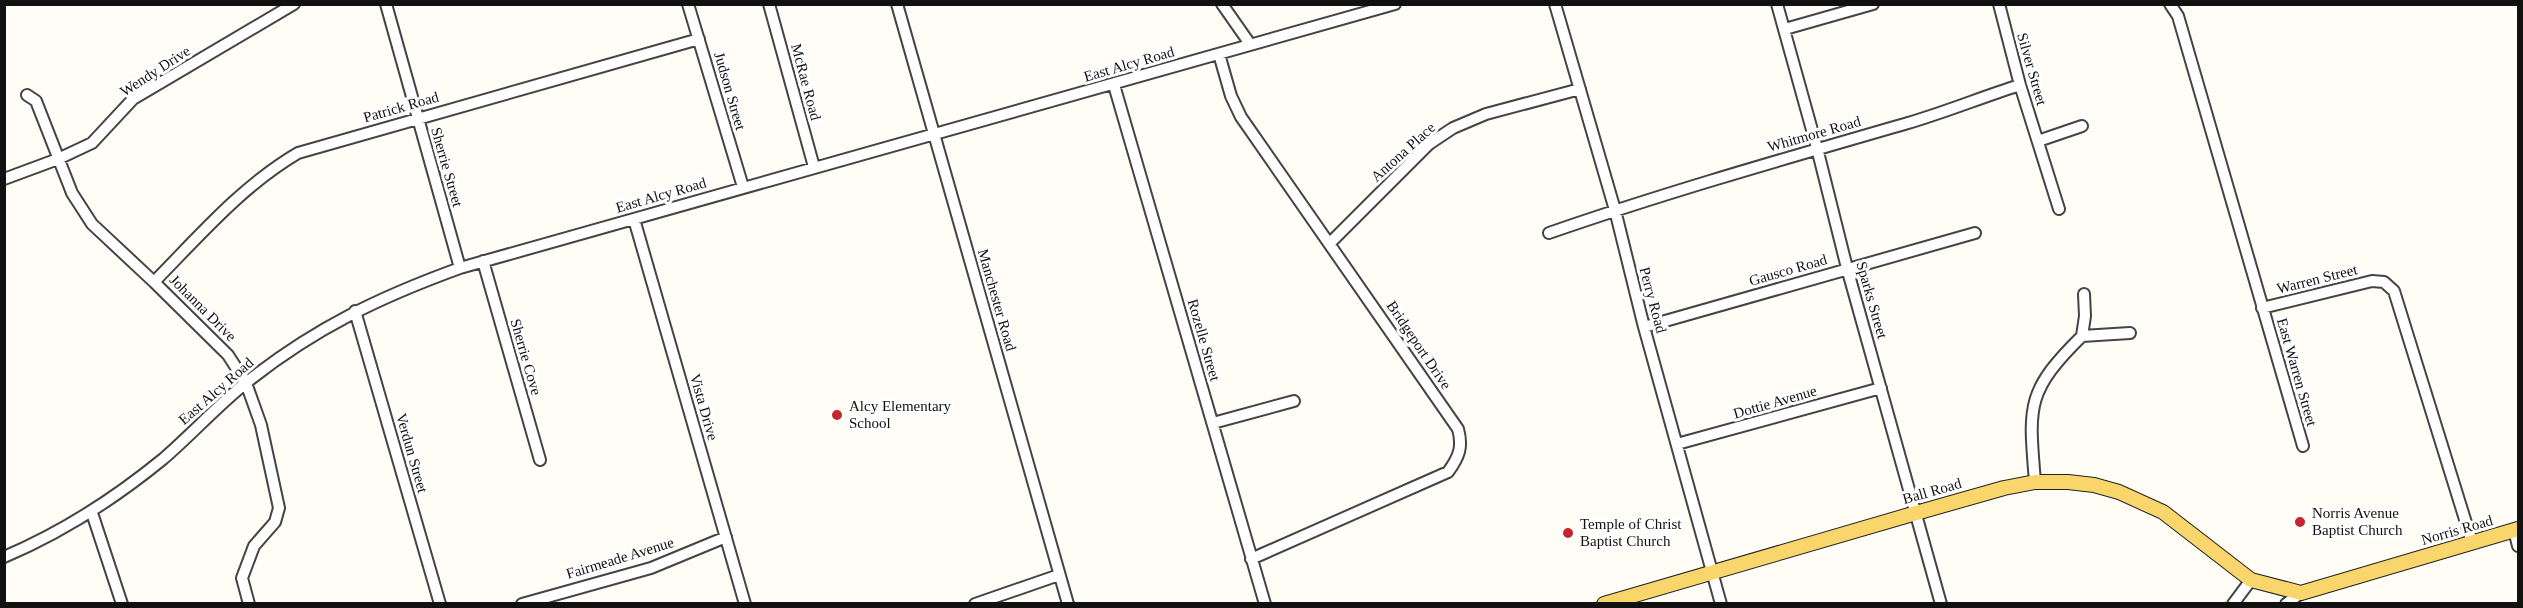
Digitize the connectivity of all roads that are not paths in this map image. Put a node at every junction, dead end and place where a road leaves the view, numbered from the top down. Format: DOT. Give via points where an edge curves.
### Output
graph roads {
  1 [pos="294,4"];
  2 [pos="387,4"];
  3 [pos="688,4"];
  4 [pos="769,4"];
  5 [pos="897,4"];
  6 [pos="1222,4"];
  7 [pos="1395,4"];
  8 [pos="1556,4"];
  9 [pos="1777,4"];
  10 [pos="1873,4"];
  11 [pos="1999,4"];
  12 [pos="2170,4"];
  13 [pos="1785,30"];
  14 [pos="699,39"];
  15 [pos="1250,44"];
  16 [pos="1219,54"];
  17 [pos="1113,85"];
  18 [pos="2020,85"];
  19 [pos="1580,89"];
  20 [pos="27,95"];
  21 [pos="418,117"];
  22 [pos="2082,126"];
  23 [pos="935,134"];
  24 [pos="2038,141"];
  25 [pos="1817,148"];
  26 [pos="58,159"];
  27 [pos="814,167"];
  28 [pos="4,179"];
  29 [pos="743,187"];
  30 [pos="2059,209"];
  31 [pos="1615,210"];
  32 [pos="634,219"];
  33 [pos="1975,232"];
  34 [pos="1549,233"];
  35 [pos="1330,242"];
  36 [pos="483,261"];
  37 [pos="460,268"];
  38 [pos="1846,268"];
  39 [pos="154,282"];
  40 [pos="2084,294"];
  41 [pos="2262,308"];
  42 [pos="355,311"];
  43 [pos="1644,327"];
  44 [pos="2130,333"];
  45 [pos="2082,336"];
  46 [pos="246,382"];
  47 [pos="1881,388"];
  48 [pos="1294,401"];
  49 [pos="1214,423"];
  50 [pos="1677,444"];
  51 [pos="2302,446"];
  52 [pos="540,460"];
  53 [pos="2034,483"];
  54 [pos="92,513"];
  55 [pos="1916,513"];
  56 [pos="2516,530"];
  57 [pos="726,537"];
  58 [pos="2472,542"];
  59 [pos="2518,546"];
  60 [pos="4,557"];
  61 [pos="1251,559"];
  62 [pos="1714,572"];
  63 [pos="1059,575"];
  64 [pos="2251,580"];
  65 [pos="2301,592"];
  66 [pos="122,603"];
  67 [pos="249,603"];
  68 [pos="440,603"];
  69 [pos="522,603"];
  70 [pos="745,603"];
  71 [pos="975,603"];
  72 [pos="1068,603"];
  73 [pos="1265,603"];
  74 [pos="1604,603"];
  75 [pos="1721,603"];
  76 [pos="1941,603"];
  77 [pos="2233,603"];
  78 [pos="2286,603"];
  1 -- 26 [label="street, Wendy Drive" via="133,99 92,143"];
  2 -- 21 [label="street, Sherrie Street"];
  3 -- 14 [label="street, Judson Street"];
  4 -- 27 [label="street, McRae Road"];
  5 -- 23 [label="street, Manchester Road"];
  6 -- 15 [label="street"];
  7 -- 15 [label="street, East Alcy Road"];
  8 -- 19 [label="street, Perry Road"];
  9 -- 13 [label="street, Sparks Street"];
  10 -- 13 [label="street"];
  11 -- 18 [label="street, Silver Street"];
  12 -- 41 [label="street, Warren Street" via="2178,16"];
  13 -- 25 [label="street, Sparks Street"];
  14 -- 21 [label="street, Patrick Road"];
  14 -- 29 [label="street, Judson Street"];
  15 -- 16 [label="street, East Alcy Road"];
  16 -- 17 [label="street, East Alcy Road"];
  16 -- 35 [label="street, Bridgeport Drive" via="1241,117"];
  17 -- 23 [label="street, East Alcy Road"];
  17 -- 49 [label="street, Rozelle Street"];
  18 -- 24 [label="street, Silver Street"];
  18 -- 25 [label="street, Whitmore Road" via="1910,123"];
  19 -- 31 [label="street, Perry Road"];
  19 -- 35 [label="street, Antona Place" via="1486,114 1453,128 1429,144"];
  20 -- 26 [label="street, Johanna Drive" via="36,101"];
  21 -- 37 [label="street, Sherrie Street"];
  21 -- 39 [label="street, Patrick Road" via="298,153 272,168"];
  22 -- 24 [label="street"];
  23 -- 27 [label="street, East Alcy Road"];
  23 -- 63 [label="street, Manchester Road"];
  24 -- 30 [label="street, Silver Street"];
  25 -- 31 [label="street, Whitmore Road"];
  25 -- 38 [label="street, Sparks Street"];
  26 -- 28 [label="street, Wendy Drive"];
  26 -- 39 [label="street, Johanna Drive" via="72,193 92,224"];
  27 -- 29 [label="street, East Alcy Road"];
  29 -- 32 [label="street, East Alcy Road"];
  31 -- 34 [label="street, Whitmore Road"];
  31 -- 43 [label="street, Perry Road"];
  32 -- 36 [label="street, East Alcy Road"];
  32 -- 57 [label="street, Vista Drive"];
  33 -- 38 [label="street, Gausco Road"];
  35 -- 61 [label="street, Bridgeport Drive" via="1458,429 1462,443 1448,472"];
  36 -- 37 [label="street, East Alcy Road"];
  36 -- 52 [label="street, Sherrie Cove"];
  37 -- 42 [label="street, East Alcy Road"];
  38 -- 43 [label="street, Gausco Road"];
  38 -- 47 [label="street, Sparks Street"];
  39 -- 46 [label="street, Johanna Drive" via="228,355"];
  40 -- 45 [label="street"];
  41 -- 51 [label="street, East Warren Street"];
  41 -- 58 [label="street, Warren Street" via="2372,281 2384,282 2394,291"];
  42 -- 46 [label="street, East Alcy Road" via="308,337"];
  42 -- 68 [label="street, Verdun Street"];
  43 -- 50 [label="street, Perry Road"];
  44 -- 45 [label="street"];
  45 -- 53 [label="street" via="2045,377 2034,398 2030,420"];
  46 -- 54 [label="street, East Alcy Road" via="172,450"];
  46 -- 67 [label="street, Johanna Drive" via="261,425 279,508 275,522 254,546 242,578"];
  47 -- 50 [label="street, Dottie Avenue"];
  47 -- 55 [label="street, Sparks Street"];
  48 -- 49 [label="street"];
  49 -- 61 [label="street, Rozelle Street"];
  50 -- 62 [label="street, Perry Road"];
  53 -- 55 [label="main road, Ball Road"];
  53 -- 64 [label="main road, Ball Road" via="2068,482 2119,492 2163,512"];
  54 -- 60 [label="street, East Alcy Road" via="39,543"];
  54 -- 66 [label="street"];
  55 -- 62 [label="main road, Ball Road"];
  55 -- 76 [label="street, Sparks Street"];
  56 -- 58 [label="main road, Norris Road"];
  56 -- 59 [label="street"];
  57 -- 69 [label="street, Fairmeade Avenue" via="651,568"];
  57 -- 70 [label="street, Vista Drive"];
  58 -- 65 [label="main road, Norris Road"];
  61 -- 73 [label="street, Rozelle Street"];
  62 -- 74 [label="main road, Ball Road"];
  62 -- 75 [label="street, Perry Road"];
  63 -- 71 [label="street"];
  63 -- 72 [label="street, Manchester Road"];
  64 -- 65 [label="main road, Norris Road"];
  64 -- 77 [label="street"];
  65 -- 78 [label="street, Norris Road"];
}
